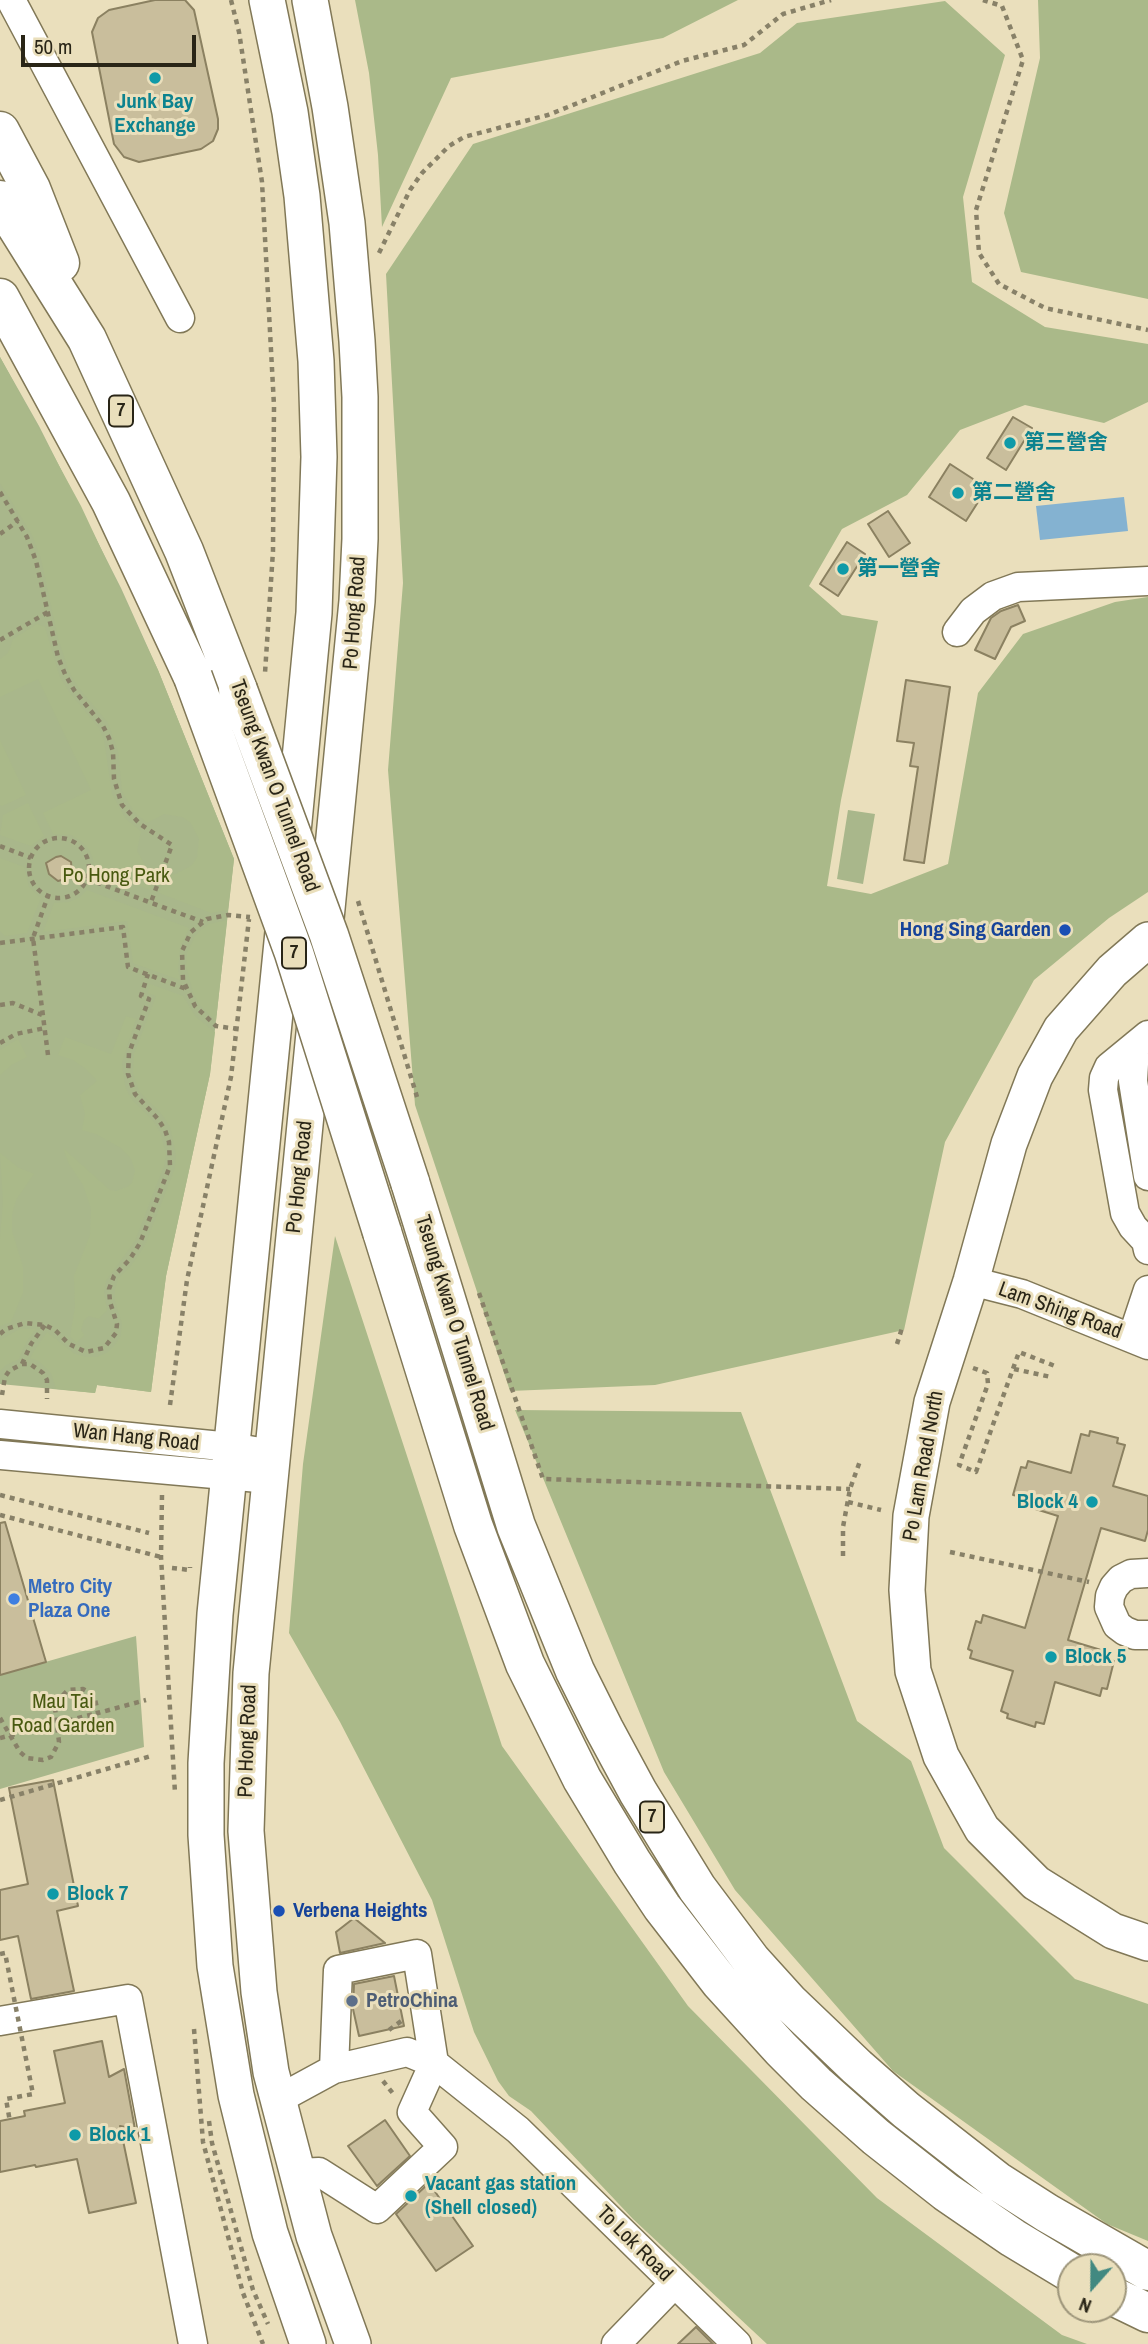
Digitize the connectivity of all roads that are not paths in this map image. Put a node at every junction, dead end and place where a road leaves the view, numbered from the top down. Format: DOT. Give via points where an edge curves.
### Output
graph roads {
  1 [pos="11,0"];
  2 [pos="267,0"];
  3 [pos="310,0"];
  4 [pos="0,131"];
  5 [pos="0,200"];
  6 [pos="0,298"];
  7 [pos="180,318"];
  8 [pos="87,339"];
  9 [pos="1148,581"];
  10 [pos="957,632"];
  11 [pos="1148,940"];
  12 [pos="1142,1041"];
  13 [pos="1148,1176"];
  14 [pos="1147,1241"];
  15 [pos="971,1281"];
  16 [pos="1148,1290"];
  17 [pos="1140,1341"];
  18 [pos="0,1424"];
  19 [pos="0,1455"];
  20 [pos="230,1462"];
  21 [pos="271,1466"];
  22 [pos="1148,1573"];
  23 [pos="1148,1635"];
  24 [pos="1148,1943"];
  25 [pos="0,2021"];
  26 [pos="434,2063"];
  27 [pos="334,2069"];
  28 [pos="277,2100"];
  29 [pos="296,2173"];
  30 [pos="1057,2265"];
  31 [pos="1148,2271"];
  32 [pos="674,2284"];
  33 [pos="1127,2303"];
  34 [pos="1148,2313"];
  35 [pos="193,2344"];
  36 [pos="308,2344"];
  37 [pos="353,2344"];
  38 [pos="616,2344"];
  39 [pos="737,2344"];
  1 -- 7 [label="street"];
  2 -- 20 [label="main road, Po Hong Road" via="290,112 310,281 318,537 307,702"];
  3 -- 21 [label="main road, Po Hong Road" via="339,166 354,295 360,539 353,653"];
  4 -- 8 [label="highway" via="31,189"];
  5 -- 8 [label="highway, Tseung Kwan O Tunnel Road / 7"];
  6 -- 30 [label="highway, Tseung Kwan O Tunnel Road / 7, bridge" via="111,502 193,677 294,953 473,1525 521,1654 576,1768 662,1907 780,2049 876,2137 946,2192"];
  8 -- 31 [label="highway, Tseung Kwan O Tunnel Road / 7, bridge" via="184,551 329,935 411,1182 516,1526 575,1671 638,1792 685,1871 751,1960 820,2033 876,2084 998,2180"];
  9 -- 10 [label="street" via="1017,587 972,611"];
  11 -- 15 [label="main road, Po Lam Road North" via="1112,971 1061,1029 1035,1076 1009,1144"];
  12 -- 13 [label="street" via="1133,1081"];
  12 -- 14 [label="street" via="1109,1067 1103,1090 1125,1213"];
  15 -- 17 [label="street, Lam Shing Road" via="1022,1294"];
  15 -- 24 [label="main road, Po Lam Road North" via="932,1402 911,1516 907,1590 913,1671 941,1756 982,1829 1036,1883 1113,1931"];
  16 -- 17 [label="street"];
  18 -- 20 [label="street, Wan Hang Road"];
  19 -- 20 [label="street, Wan Hang Road"];
  20 -- 21 [label="street, Wan Hang Road"];
  20 -- 36 [label="main road, Po Hong Road" via="206,1763 215,1966 253,2171"];
  21 -- 28 [label="main road, Po Hong Road" via="251,1673 246,1820 259,1992"];
  22 -- 23 [label="street" via="1131,1573 1121,1579 1109,1607 1117,1625 1135,1635"];
  25 -- 35 [label="street" via="128,1999"];
  26 -- 27 [label="street" via="407,2052"];
  26 -- 27 [label="street" via="417,1954 338,1970"];
  26 -- 29 [label="street" via="412,2112 443,2147 377,2208 319,2172"];
  26 -- 32 [label="street, To Lok Road" via="518,2130"];
  27 -- 28 [label="street"];
  28 -- 29 [label="main road, Po Hong Road"];
  29 -- 37 [label="main road, Po Hong Road"];
  32 -- 38 [label="street"];
  32 -- 39 [label="street, To Lok Road"];
  33 -- 34 [label="highway"];
}
